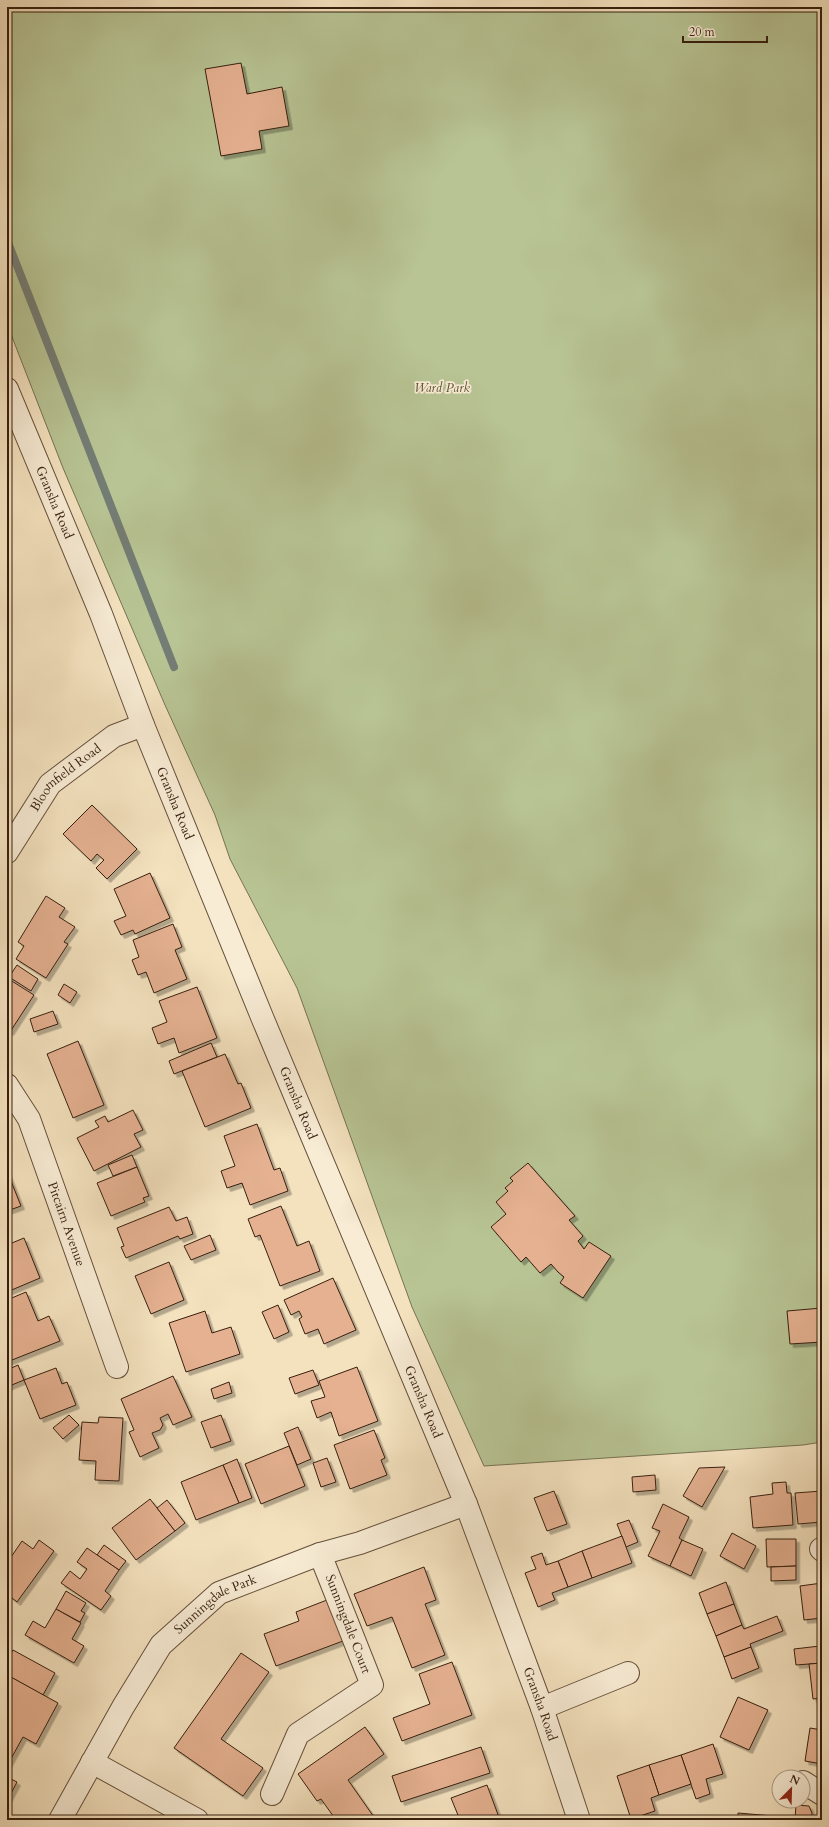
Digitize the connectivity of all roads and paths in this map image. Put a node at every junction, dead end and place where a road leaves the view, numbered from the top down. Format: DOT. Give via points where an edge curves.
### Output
graph roads {
  1 [pos="7,389"];
  2 [pos="143,725"];
  3 [pos="7,852"];
  4 [pos="7,1085"];
  5 [pos="117,1367"];
  6 [pos="466,1504"];
  7 [pos="320,1554"];
  8 [pos="628,1673"];
  9 [pos="542,1708"];
  10 [pos="92,1762"];
  11 [pos="811,1787"];
  12 [pos="272,1794"];
  13 [pos="822,1794"];
  14 [pos="60,1820"];
  15 [pos="197,1820"];
  16 [pos="579,1820"];
  1 -- 2 [label="street, Gransha Road" via="101,614"];
  2 -- 3 [label="street, Bloomfield Road" via="114,736 50,784"];
  2 -- 6 [label="street, Gransha Road"];
  4 -- 5 [label="street, Pitcairn Avenue" via="29,1119"];
  6 -- 7 [label="street, Sunningdale Park" via="360,1543"];
  6 -- 9 [label="street, Gransha Road"];
  7 -- 10 [label="street, Sunningdale Park" via="219,1593 161,1645"];
  7 -- 12 [label="street, Sunningdale Court" via="372,1685 298,1734"];
  8 -- 9 [label="street"];
  9 -- 16 [label="street, Gransha Road"];
  10 -- 14 [label="street, Sunningdale Park"];
  10 -- 15 [label="street"];
  11 -- 13 [label="street"];
}
